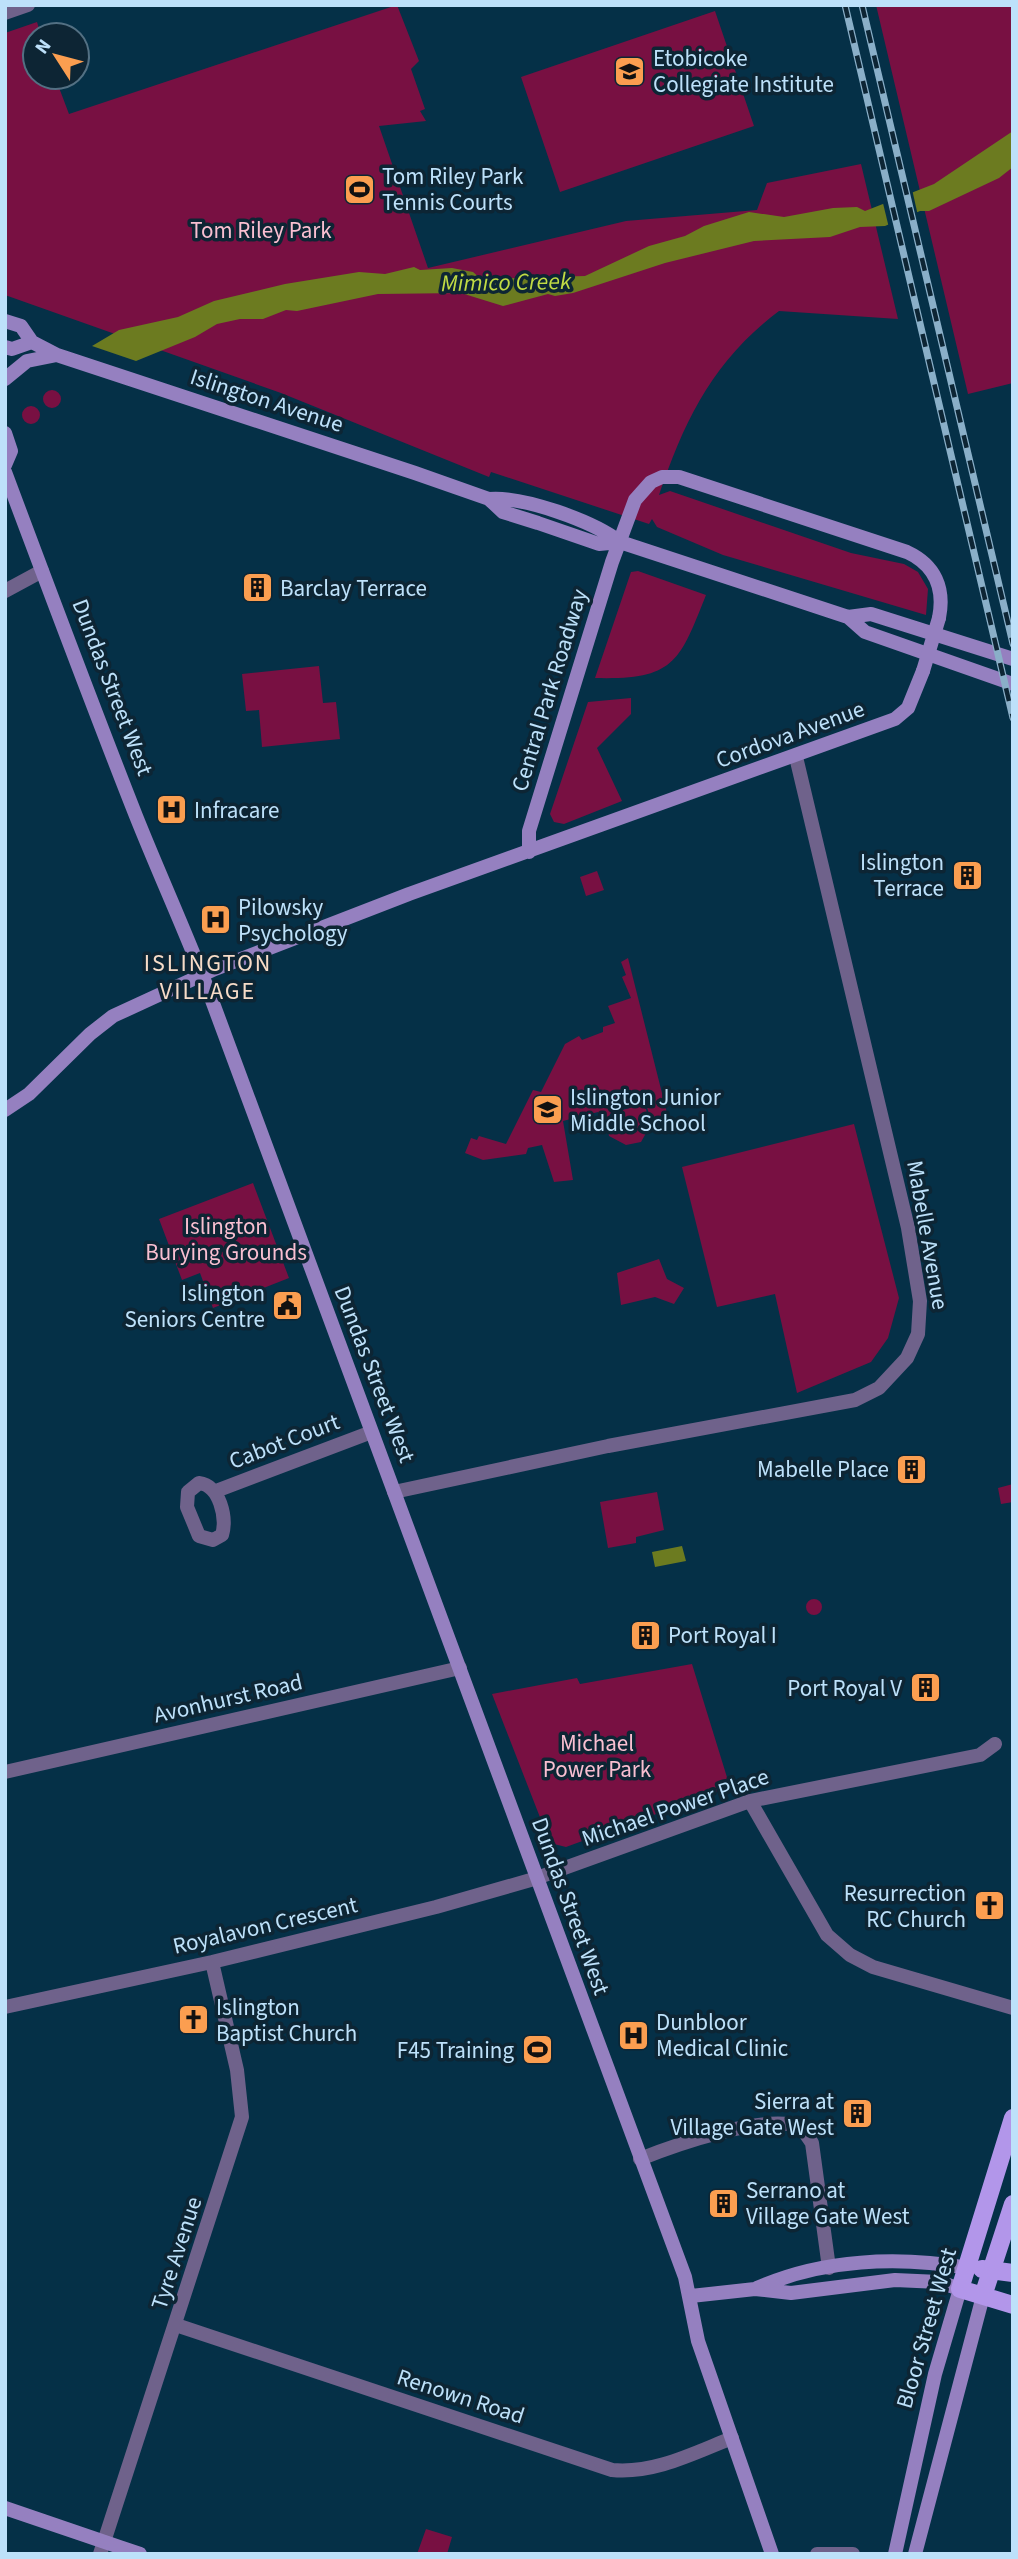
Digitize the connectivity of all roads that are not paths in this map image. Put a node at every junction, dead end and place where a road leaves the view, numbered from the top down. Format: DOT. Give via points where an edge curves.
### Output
graph roads {
  1 [pos="28,5"];
  2 [pos="5,13"];
  3 [pos="5,321"];
  4 [pos="32,342"];
  5 [pos="5,347"];
  6 [pos="57,355"];
  7 [pos="5,379"];
  8 [pos="5,433"];
  9 [pos="5,465"];
  10 [pos="5,472"];
  11 [pos="620,542"];
  12 [pos="42,571"];
  13 [pos="5,590"];
  14 [pos="848,617"];
  15 [pos="1013,659"];
  16 [pos="1013,684"];
  17 [pos="796,757"];
  18 [pos="529,852"];
  19 [pos="202,975"];
  20 [pos="5,1110"];
  21 [pos="369,1433"];
  22 [pos="216,1491"];
  23 [pos="394,1492"];
  24 [pos="460,1668"];
  25 [pos="995,1744"];
  26 [pos="5,1772"];
  27 [pos="750,1801"];
  28 [pos="534,1879"];
  29 [pos="212,1962"];
  30 [pos="5,2007"];
  31 [pos="1013,2008"];
  32 [pos="1013,2118"];
  33 [pos="640,2159"];
  34 [pos="1013,2204"];
  35 [pos="829,2268"];
  36 [pos="968,2268"];
  37 [pos="991,2270"];
  38 [pos="1013,2273"];
  39 [pos="755,2289"];
  40 [pos="960,2289"];
  41 [pos="691,2296"];
  42 [pos="983,2296"];
  43 [pos="1013,2305"];
  44 [pos="176,2325"];
  45 [pos="732,2438"];
  46 [pos="5,2508"];
  47 [pos="102,2548"];
  48 [pos="140,2554"];
  49 [pos="772,2554"];
  50 [pos="817,2554"];
  51 [pos="853,2554"];
  52 [pos="895,2554"];
  53 [pos="915,2554"];
  1 -- 2 [label="street"];
  3 -- 4 [label="main road, Islington Avenue" via="21,326"];
  4 -- 5 [label="main road"];
  4 -- 6 [label="main road, Islington Avenue"];
  6 -- 7 [label="main road" via="27,361"];
  6 -- 11 [label="main road, Islington Avenue" via="489,499 503,512 599,544"];
  8 -- 9 [label="main road" via="11,452"];
  10 -- 12 [label="main road, Dundas Street West"];
  11 -- 14 [label="main road, Islington Avenue"];
  11 -- 17 [label="main road, Cordova Avenue, bridge" via="643,489 662,477 679,477 916,556 936,577 942,594 939,618 908,708 895,719"];
  11 -- 18 [label="main road, Central Park Roadway" via="529,831"];
  12 -- 13 [label="street"];
  12 -- 19 [label="main road, Dundas Street West"];
  14 -- 15 [label="main road, Islington Avenue" via="871,614"];
  14 -- 16 [label="main road, Islington Avenue" via="865,632"];
  17 -- 18 [label="main road, Cordova Avenue"];
  17 -- 23 [label="street, Mabelle Avenue" via="908,1228 920,1317 911,1353 888,1381 855,1400"];
  18 -- 19 [label="main road, Cordova Avenue"];
  19 -- 20 [label="main road, Cordova Avenue" via="113,1016 29,1094"];
  19 -- 21 [label="main road, Dundas Street West"];
  21 -- 22 [label="street, Cabot Court"];
  21 -- 23 [label="main road, Dundas Street West"];
  23 -- 24 [label="main road, Dundas Street West"];
  24 -- 26 [label="street, Avonhurst Road"];
  24 -- 28 [label="main road, Dundas Street West"];
  25 -- 27 [label="street, Michael Power Place" via="980,1755"];
  27 -- 28 [label="street, Michael Power Place"];
  27 -- 31 [label="street" via="827,1935 850,1955 873,1967"];
  28 -- 29 [label="street, Royalavon Crescent"];
  28 -- 33 [label="main road, Dundas Street West"];
  29 -- 30 [label="street, Royalavon Crescent"];
  29 -- 44 [label="street, Tyre Avenue" via="243,2117"];
  32 -- 36 [label="main road, Bloor Street West"];
  33 -- 35 [label="street" via="706,2134 788,2123 801,2127 812,2143"];
  33 -- 41 [label="main road, Dundas Street West"];
  34 -- 37 [label="main road, Bloor Street West"];
  35 -- 36 [label="main road" via="899,2260"];
  35 -- 39 [label="main road" via="789,2274"];
  36 -- 37 [label="main road"];
  36 -- 40 [label="main road, Bloor Street West"];
  37 -- 38 [label="main road"];
  37 -- 42 [label="main road, Bloor Street West"];
  39 -- 40 [label="main road" via="791,2293 895,2280 939,2282"];
  39 -- 41 [label="main road"];
  40 -- 42 [label="main road"];
  40 -- 52 [label="main road, Bloor Street West" via="935,2374"];
  41 -- 45 [label="main road, Dundas Street West" via="698,2341"];
  42 -- 43 [label="main road"];
  42 -- 53 [label="main road, Bloor Street West"];
  44 -- 45 [label="street, Renown Road" via="612,2470 651,2468"];
  44 -- 47 [label="street, Tyre Avenue"];
  45 -- 49 [label="main road, Dundas Street West"];
  46 -- 47 [label="main road"];
  47 -- 48 [label="main road"];
  50 -- 51 [label="street"];
}
